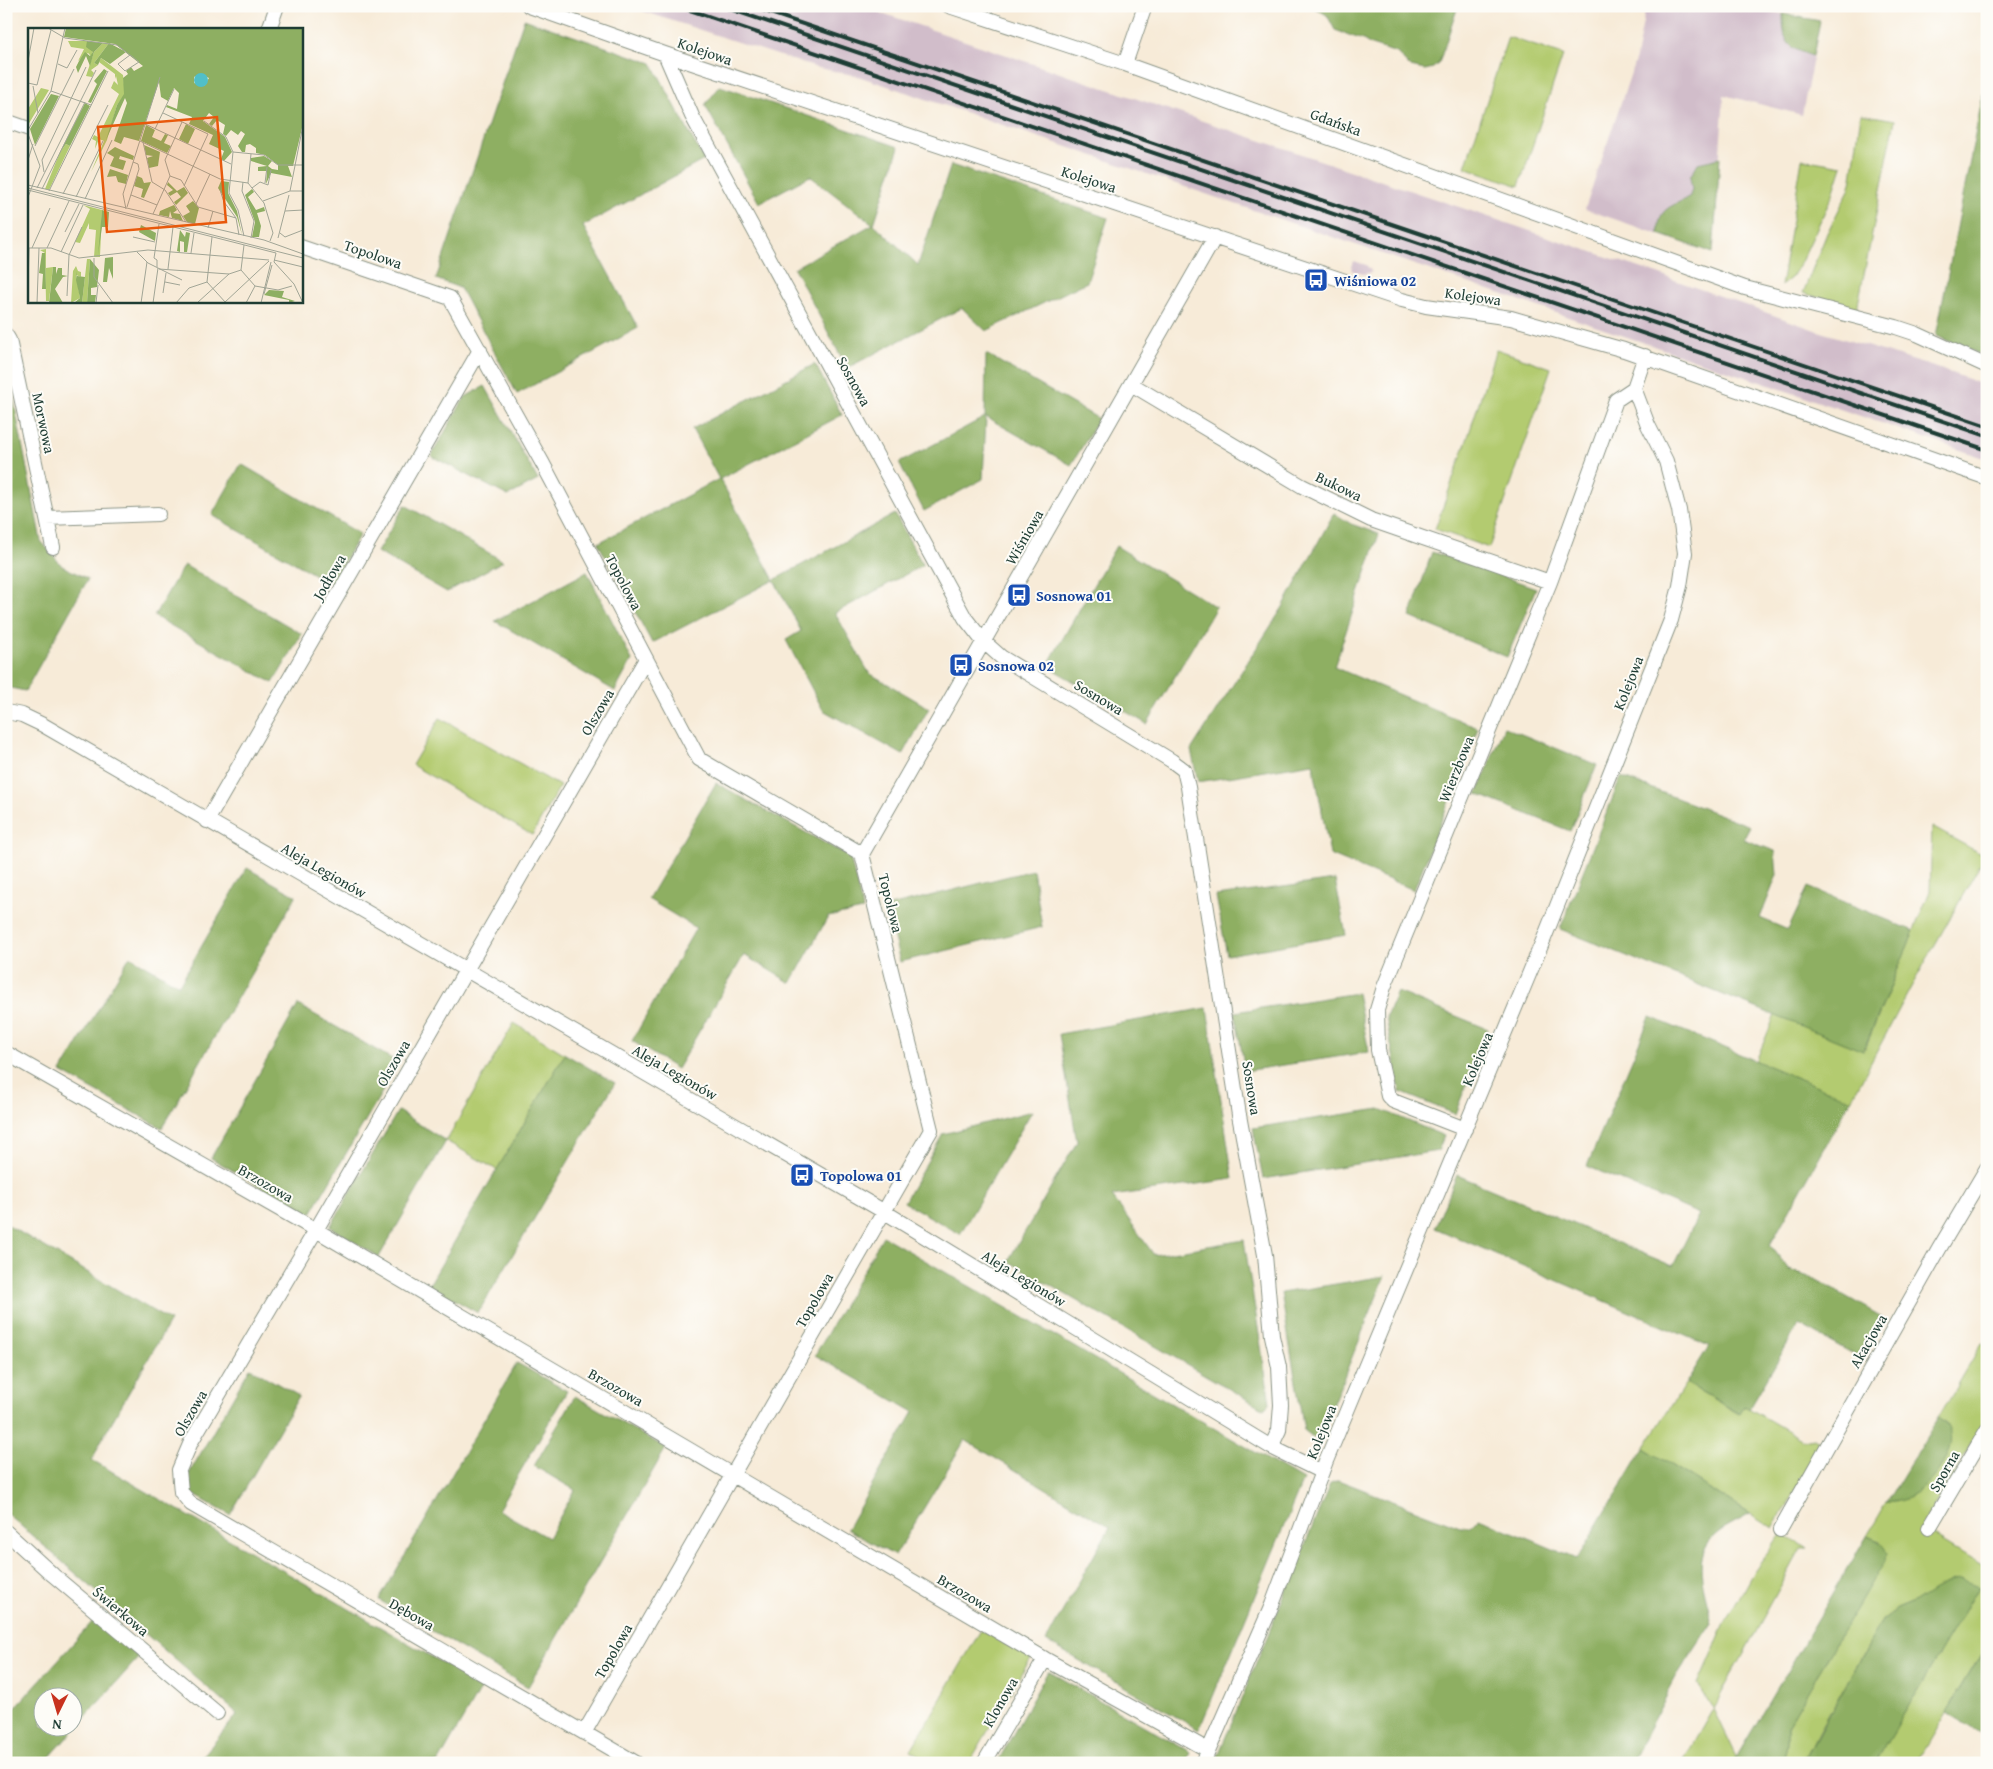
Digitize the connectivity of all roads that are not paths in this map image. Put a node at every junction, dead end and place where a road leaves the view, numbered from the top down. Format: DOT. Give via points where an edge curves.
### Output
graph roads {
  1 [pos="277,6"];
  2 [pos="529,6"];
  3 [pos="949,6"];
  4 [pos="1145,6"];
  5 [pos="269,28"];
  6 [pos="665,54"];
  7 [pos="1125,64"];
  8 [pos="6,121"];
  9 [pos="28,129"];
  10 [pos="1215,237"];
  11 [pos="302,247"];
  12 [pos="6,335"];
  13 [pos="480,350"];
  14 [pos="1645,356"];
  15 [pos="1987,366"];
  16 [pos="1131,384"];
  17 [pos="1634,388"];
  18 [pos="1987,478"];
  19 [pos="158,514"];
  20 [pos="47,518"];
  21 [pos="53,547"];
  22 [pos="1550,582"];
  23 [pos="983,641"];
  24 [pos="646,659"];
  25 [pos="6,712"];
  26 [pos="207,821"];
  27 [pos="862,854"];
  28 [pos="466,970"];
  29 [pos="6,1053"];
  30 [pos="1465,1129"];
  31 [pos="1987,1168"];
  32 [pos="883,1211"];
  33 [pos="316,1230"];
  34 [pos="1987,1430"];
  35 [pos="1271,1447"];
  36 [pos="1322,1472"];
  37 [pos="733,1475"];
  38 [pos="180,1486"];
  39 [pos="1929,1528"];
  40 [pos="1780,1530"];
  41 [pos="6,1532"];
  42 [pos="1045,1658"];
  43 [pos="217,1713"];
  44 [pos="584,1732"];
  45 [pos="1205,1756"];
  46 [pos="636,1763"];
  47 [pos="984,1763"];
  1 -- 5 [label="street"];
  2 -- 6 [label="street, Kolejowa"];
  3 -- 7 [label="street, Gdańska"];
  4 -- 7 [label="street"];
  6 -- 10 [label="street, Kolejowa"];
  6 -- 23 [label="street, Sosnowa" via="692,116 778,275 964,618"];
  7 -- 15 [label="street, Gdańska" via="1710,276 1767,295 1917,334"];
  8 -- 9 [label="street"];
  10 -- 14 [label="street, Kolejowa" via="1415,304 1511,318"];
  10 -- 16 [label="street, Wiśniowa"];
  11 -- 13 [label="street, Topolowa" via="450,298"];
  12 -- 20 [label="street, Morwowa"];
  13 -- 24 [label="street, Topolowa"];
  13 -- 26 [label="street, Jodłowa"];
  14 -- 17 [label="street"];
  14 -- 18 [label="street, Kolejowa"];
  16 -- 22 [label="street, Bukowa" via="1302,486 1371,520"];
  16 -- 23 [label="street, Wiśniowa"];
  17 -- 22 [label="street, Wierzbowa" via="1616,400"];
  17 -- 30 [label="street, Kolejowa" via="1666,461 1679,510 1685,553 1680,586 1671,620 1546,936"];
  19 -- 20 [label="street"];
  20 -- 21 [label="street, Morwowa"];
  22 -- 30 [label="street, Wierzbowa" via="1377,1010 1378,1050 1388,1096 1393,1101"];
  23 -- 27 [label="street, Wiśniowa"];
  23 -- 35 [label="street, Sosnowa" via="1001,657 1184,770 1239,1115 1266,1255 1281,1405 1279,1430"];
  24 -- 27 [label="street, Topolowa" via="699,759"];
  24 -- 28 [label="street, Olszowa"];
  25 -- 26 [label="street, Aleja Legionów" via="22,715 42,725"];
  26 -- 28 [label="street, Aleja Legionów"];
  27 -- 32 [label="street, Topolowa" via="931,1130"];
  28 -- 32 [label="street, Aleja Legionów"];
  28 -- 33 [label="street, Olszowa"];
  29 -- 33 [label="street, Brzozowa"];
  30 -- 36 [label="street, Kolejowa"];
  31 -- 40 [label="street, Akacjowa"];
  32 -- 35 [label="street, Aleja Legionów"];
  32 -- 37 [label="street, Topolowa"];
  33 -- 37 [label="street, Brzozowa"];
  33 -- 38 [label="street, Olszowa" via="191,1442 179,1470"];
  34 -- 39 [label="street, Sporna"];
  35 -- 36 [label="street, Aleja Legionów"];
  36 -- 45 [label="street, Kolejowa" via="1272,1604"];
  37 -- 42 [label="street, Brzozowa"];
  37 -- 44 [label="street, Topolowa"];
  38 -- 44 [label="street, Dębowa" via="191,1504"];
  41 -- 43 [label="street, Świerkowa"];
  42 -- 45 [label="street, Brzozowa"];
  42 -- 47 [label="street, Klonowa"];
  44 -- 46 [label="street, Dębowa"];
}
